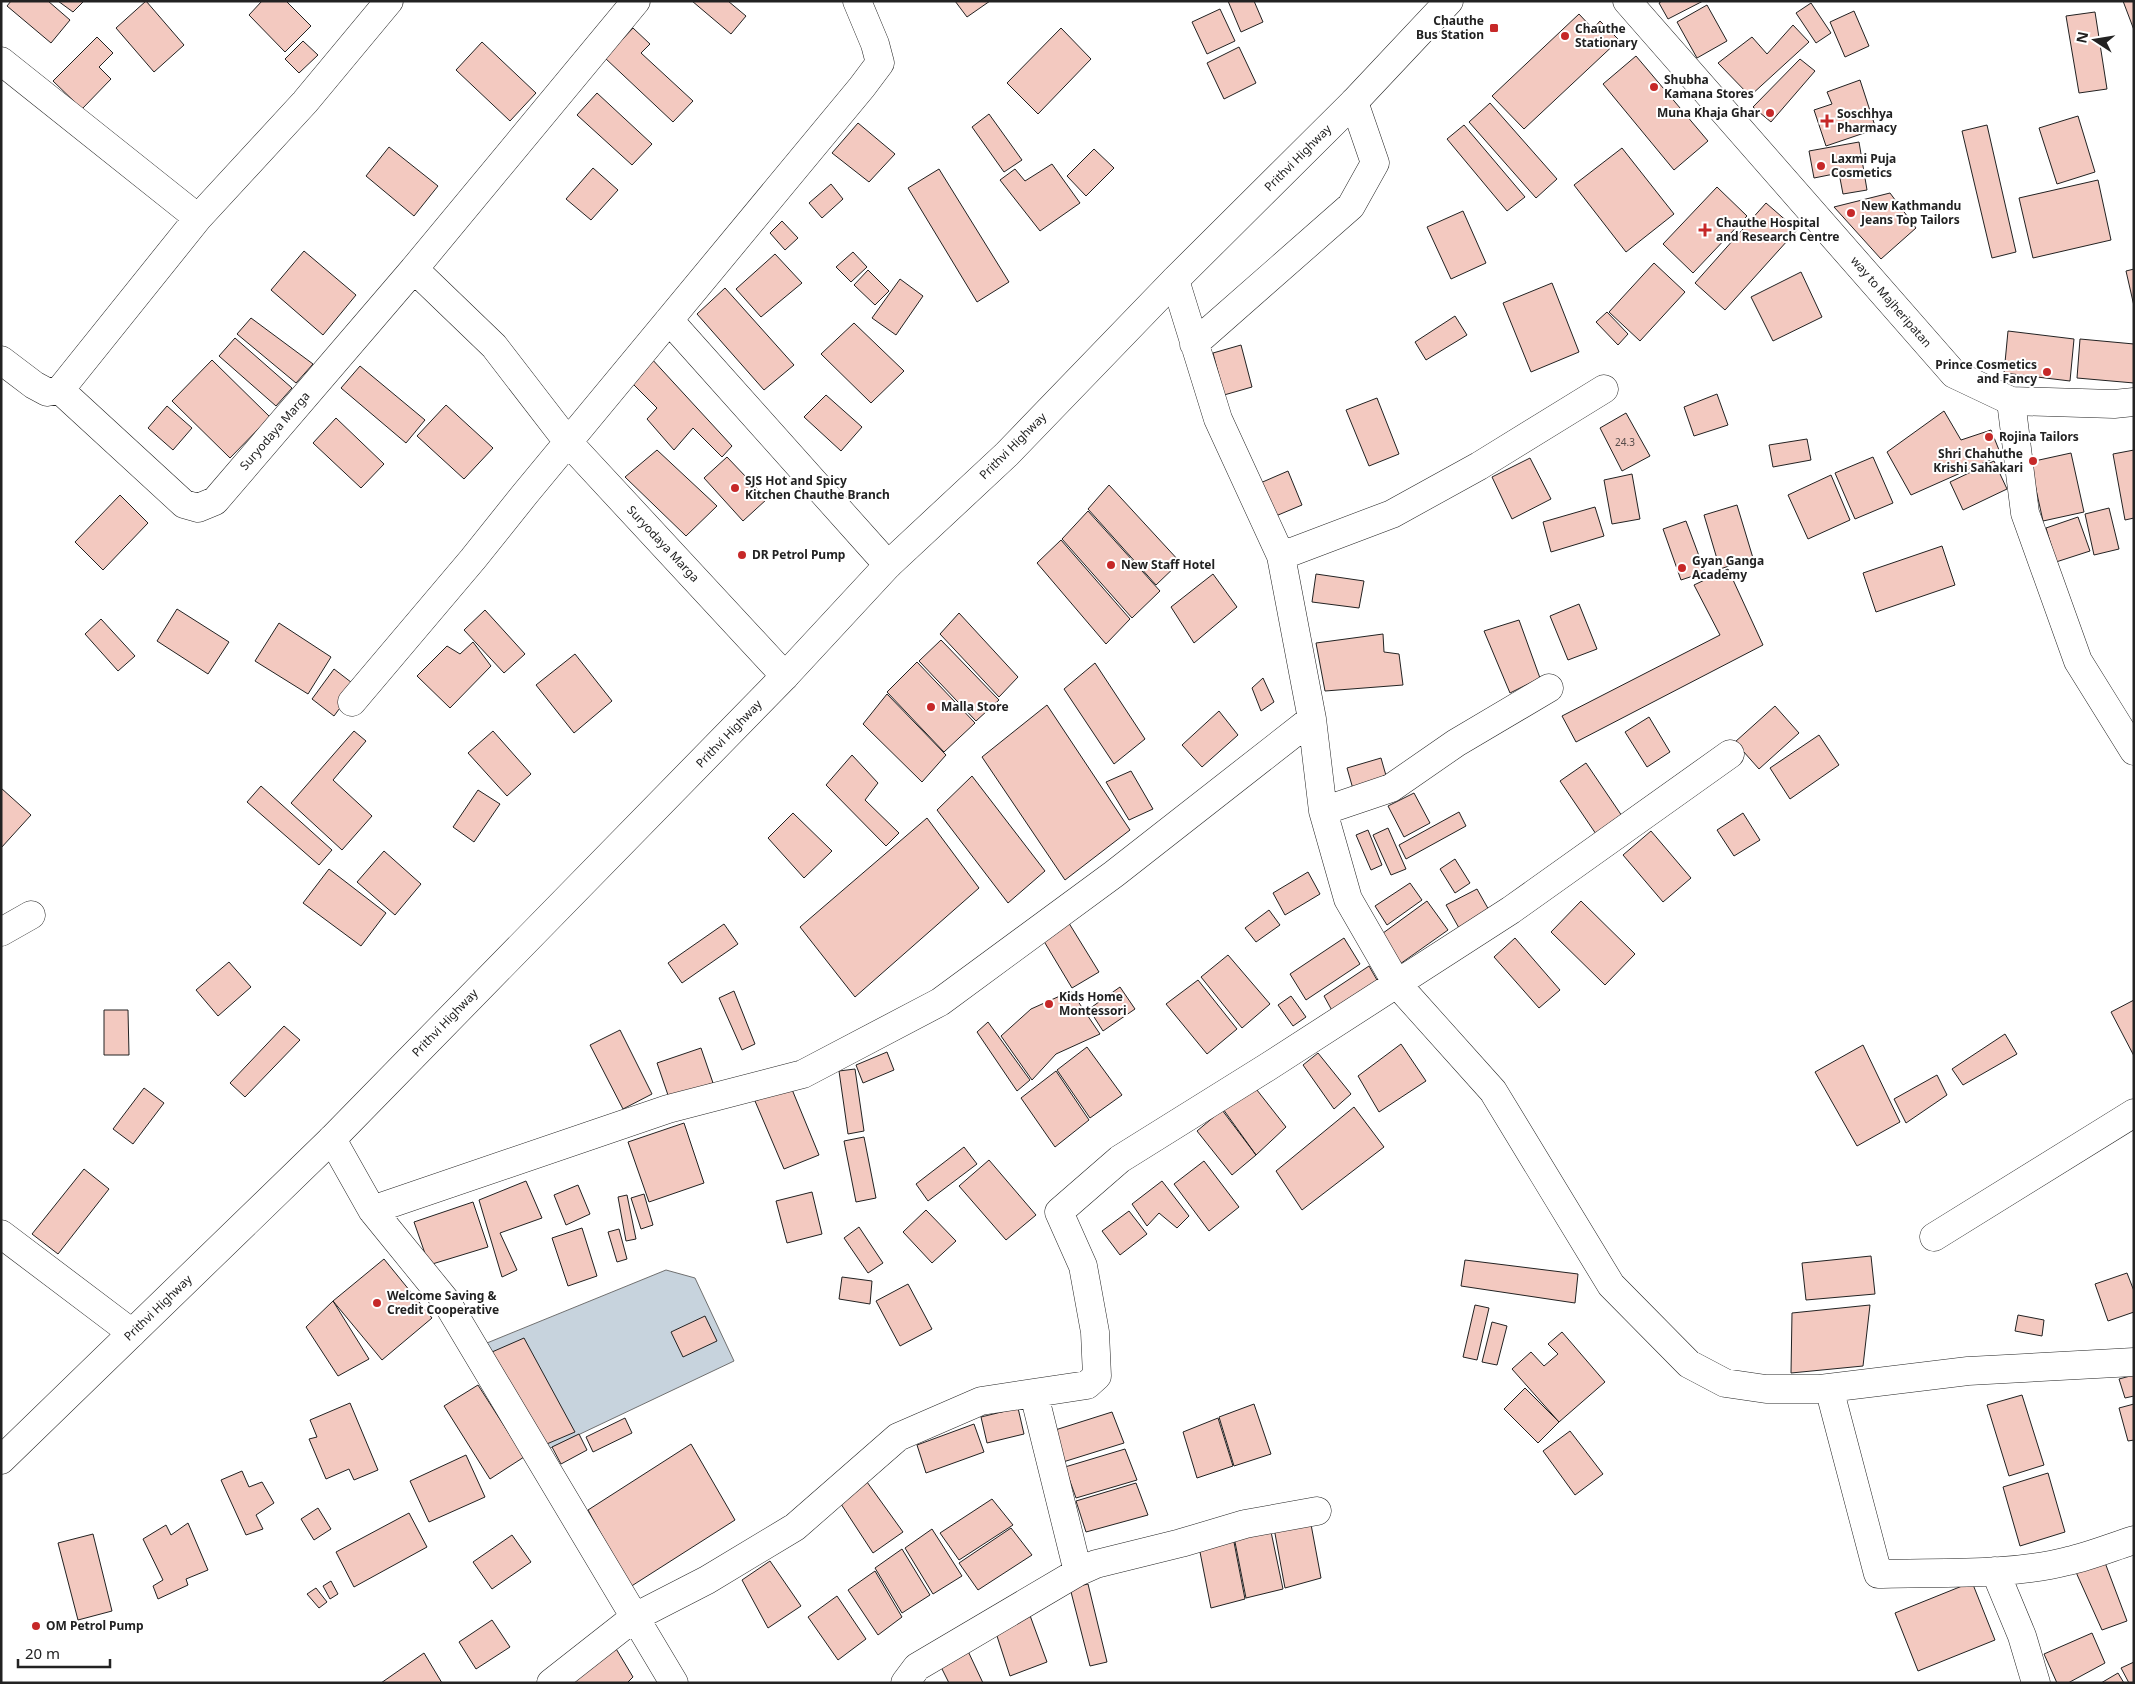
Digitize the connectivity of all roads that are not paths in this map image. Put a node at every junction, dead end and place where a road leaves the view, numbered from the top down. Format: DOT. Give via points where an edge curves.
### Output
graph roads {
  1 [pos="389,1"];
  2 [pos="636,1"];
  3 [pos="857,1"];
  4 [pos="1449,1"];
  5 [pos="1627,1"];
  6 [pos="1,61"];
  7 [pos="1354,102"];
  8 [pos="198,218"];
  9 [pos="414,269"];
  10 [pos="1175,280"];
  11 [pos="669,320"];
  12 [pos="1194,344"];
  13 [pos="1,360"];
  14 [pos="1604,389"];
  15 [pos="60,390"];
  16 [pos="2011,400"];
  17 [pos="2134,402"];
  18 [pos="568,442"];
  19 [pos="1281,556"];
  20 [pos="888,565"];
  21 [pos="785,676"];
  22 [pos="1549,688"];
  23 [pos="352,702"];
  24 [pos="1312,719"];
  25 [pos="2134,750"];
  26 [pos="1730,754"];
  27 [pos="1323,812"];
  28 [pos="30,916"];
  29 [pos="1,932"];
  30 [pos="1397,984"];
  31 [pos="2134,1113"];
  32 [pos="332,1139"];
  33 [pos="372,1210"];
  34 [pos="1,1234"];
  35 [pos="1934,1237"];
  36 [pos="132,1333"];
  37 [pos="2134,1362"];
  38 [pos="1829,1388"];
  39 [pos="1034,1394"];
  40 [pos="1,1460"];
  41 [pos="1317,1511"];
  42 [pos="2134,1540"];
  43 [pos="1995,1570"];
  44 [pos="1078,1572"];
  45 [pos="635,1617"];
  46 [pos="551,1683"];
  47 [pos="674,1683"];
  48 [pos="906,1683"];
  49 [pos="2036,1683"];
  1 -- 8 [label="main road" via="306,102"];
  2 -- 9 [label="main road"];
  3 -- 11 [label="main road" via="880,63"];
  4 -- 7 [label="main road, Prithvi Highway"];
  5 -- 16 [label="main road, way to Majheripatan" via="1954,374"];
  6 -- 8 [label="main road"];
  7 -- 10 [label="main road, Prithvi Highway"];
  7 -- 12 [label="main road" via="1376,163 1351,206"];
  8 -- 15 [label="main road"];
  9 -- 15 [label="main road, Suryodaya Marga" via="215,501 198,508 184,504"];
  9 -- 18 [label="main road, Suryodaya Marga" via="494,346"];
  10 -- 12 [label="main road"];
  10 -- 20 [label="main road, Prithvi Highway" via="1006,454"];
  11 -- 18 [label="main road"];
  11 -- 20 [label="main road"];
  12 -- 19 [label="main road" via="1218,419"];
  13 -- 15 [label="main road" via="47,392"];
  14 -- 19 [label="main road" via="1479,466 1392,514"];
  16 -- 17 [label="main road, way to Majheripatan"];
  16 -- 25 [label="main road" via="2025,513 2078,661"];
  18 -- 21 [label="main road, Suryodaya Marga"];
  18 -- 23 [label="main road"];
  19 -- 24 [label="main road"];
  20 -- 21 [label="main road, Prithvi Highway"];
  21 -- 32 [label="main road, Prithvi Highway"];
  22 -- 27 [label="main road" via="1456,743 1391,788"];
  24 -- 27 [label="main road"];
  24 -- 33 [label="main road" via="1114,874 940,1002 803,1074 668,1109"];
  26 -- 30 [label="main road" via="1512,910"];
  27 -- 30 [label="main road" via="1348,899"];
  28 -- 29 [label="main road"];
  30 -- 38 [label="main road" via="1493,1091 1611,1285 1689,1364 1725,1383 1766,1389"];
  30 -- 39 [label="main road" via="1120,1159 1059,1212 1083,1266 1095,1332 1097,1376 1087,1385"];
  31 -- 35 [label="main road"];
  32 -- 33 [label="main road"];
  32 -- 36 [label="main road, Prithvi Highway"];
  33 -- 45 [label="main road" via="446,1301"];
  34 -- 36 [label="main road"];
  36 -- 40 [label="main road, Prithvi Highway"];
  37 -- 38 [label="main road" via="1968,1371"];
  38 -- 43 [label="main road" via="1878,1574"];
  39 -- 44 [label="main road"];
  39 -- 45 [label="main road" via="981,1401 898,1437 795,1527 707,1580"];
  41 -- 44 [label="main road" via="1245,1524 1096,1564"];
  42 -- 43 [label="main road" via="2068,1561"];
  43 -- 49 [label="main road" via="2022,1636"];
  44 -- 48 [label="main road" via="917,1668"];
  45 -- 46 [label="main road"];
  45 -- 47 [label="main road"];
}
